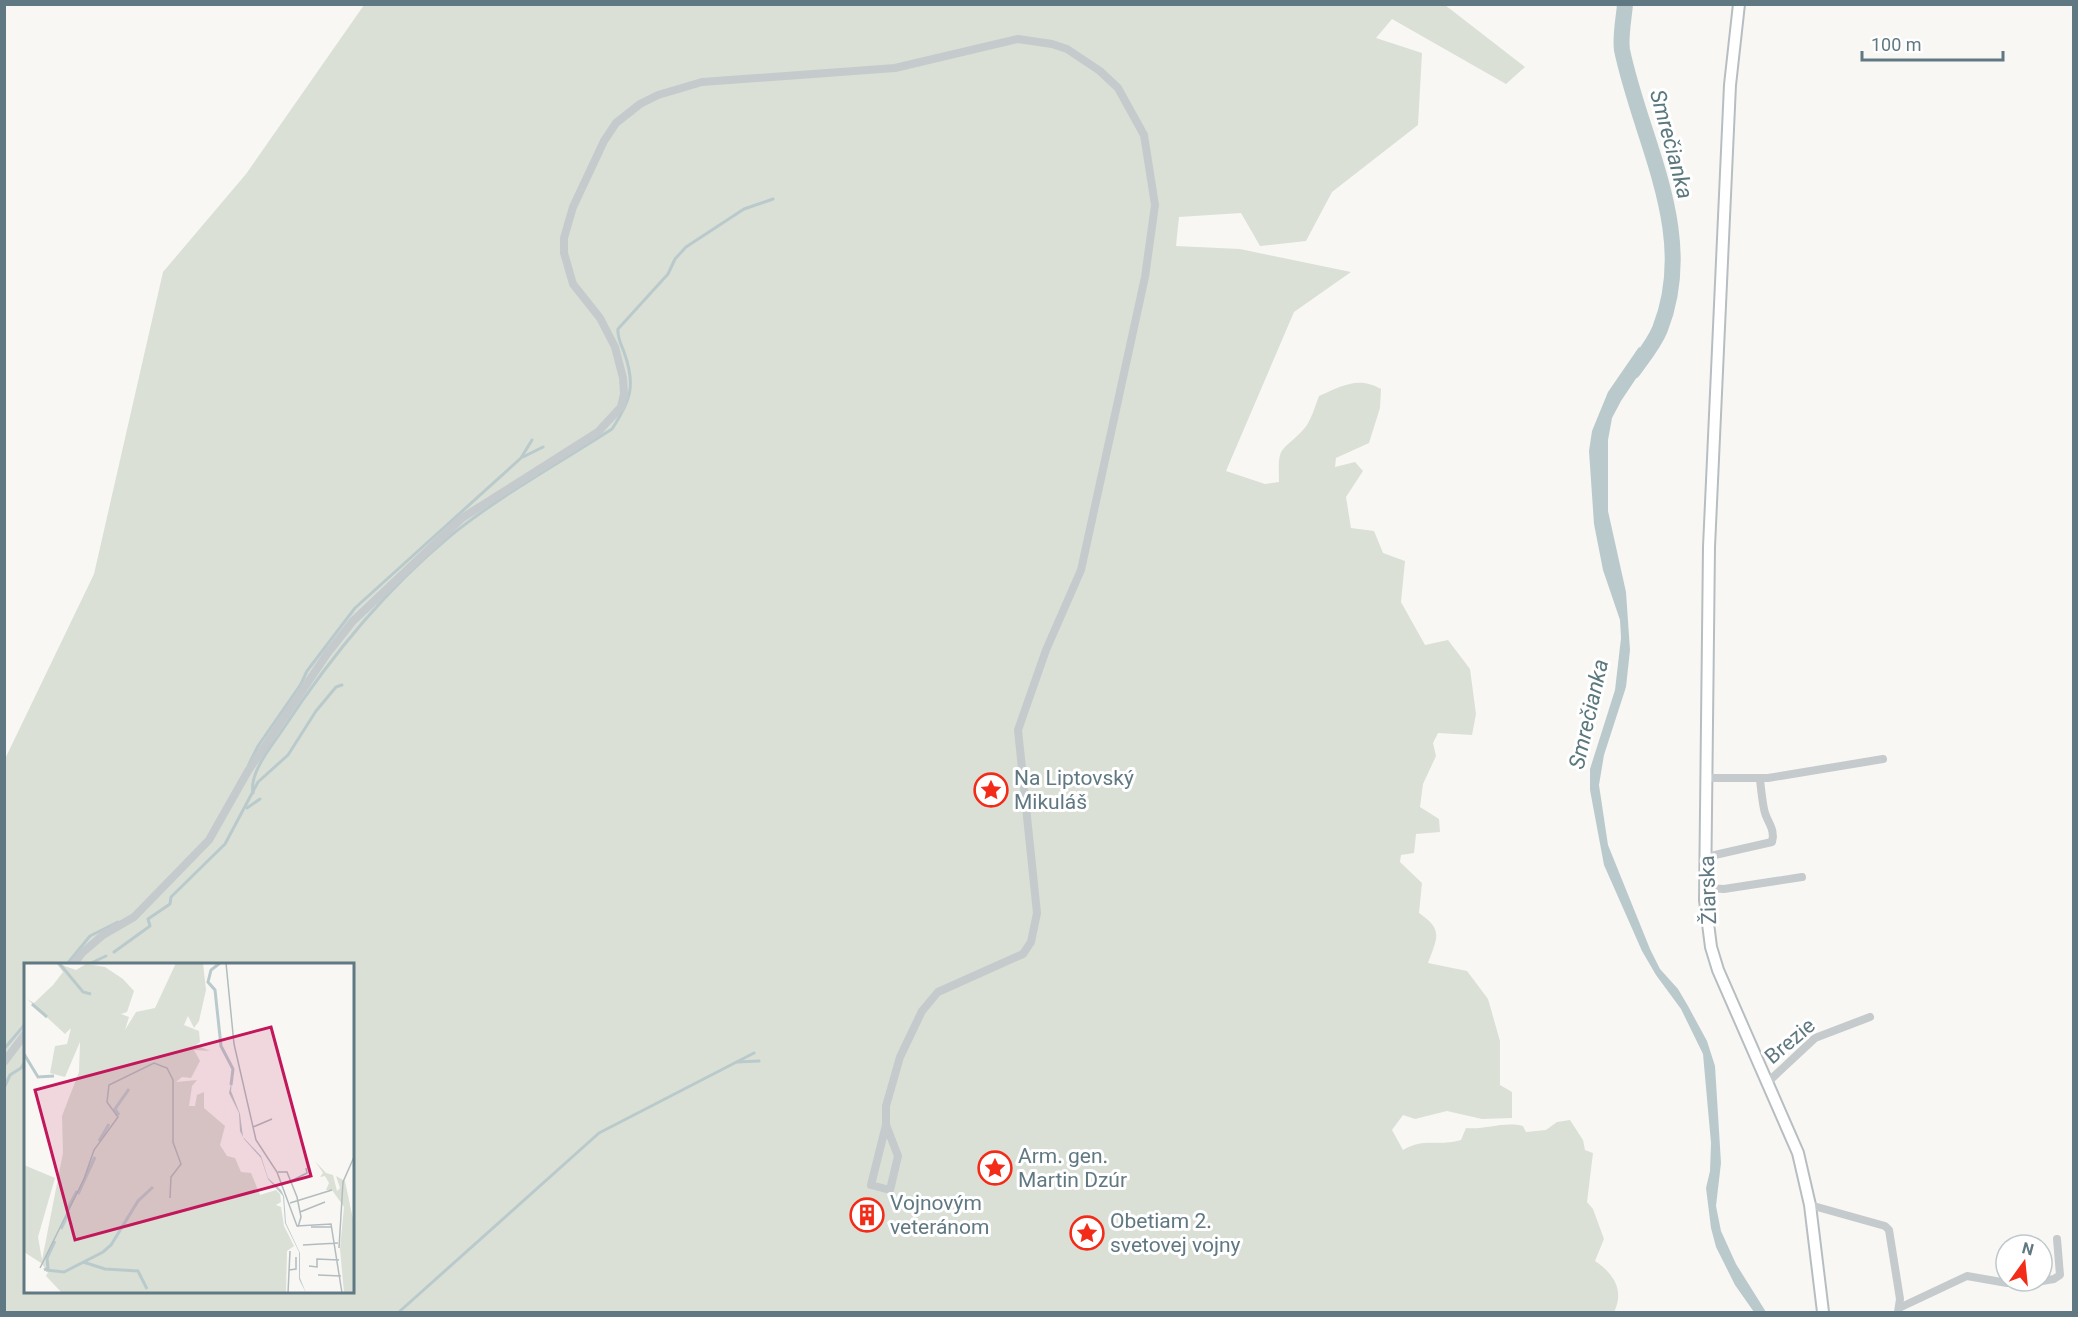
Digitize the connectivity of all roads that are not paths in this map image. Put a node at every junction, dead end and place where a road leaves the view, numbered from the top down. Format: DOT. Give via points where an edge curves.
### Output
graph roads {
  1 [pos="1738,4"];
  2 [pos="1883,759"];
  3 [pos="1706,778"];
  4 [pos="1760,778"];
  5 [pos="1706,856"];
  6 [pos="1802,877"];
  7 [pos="1705,888"];
  8 [pos="75,963"];
  9 [pos="1870,1017"];
  10 [pos="24,1036"];
  11 [pos="4,1062"];
  12 [pos="1768,1082"];
  13 [pos="886,1125"];
  14 [pos="1810,1205"];
  15 [pos="2057,1239"];
  16 [pos="2054,1279"];
  17 [pos="1994,1281"];
  18 [pos="1899,1310"];
  19 [pos="1823,1312"];
  1 -- 3 [label="street, Žiarska" via="1730,85 1714,448"];
  2 -- 4 [label="street"];
  3 -- 4 [label="street"];
  3 -- 5 [label="street, Žiarska"];
  4 -- 5 [label="street" via="1772,842"];
  5 -- 7 [label="street, Žiarska"];
  6 -- 7 [label="street" via="1724,889"];
  7 -- 12 [label="street, Žiarska" via="1708,927 1718,970"];
  8 -- 13 [label="street" via="103,935 134,917 209,840 248,771 353,621 462,518 598,432 621,407 624,378 615,347 608,331 573,284 564,253 568,221 576,199 616,123 658,95 702,82 895,68 1001,42 1035,40 1067,49 1118,88 1149,152 1154,222 1082,570 1046,650 1018,730 1037,913 1035,928 1023,954 938,992 922,1011 900,1057 886,1106"];
  9 -- 12 [label="street, Brezie" via="1815,1038"];
  10 -- 11 [label="street"];
  12 -- 14 [label="street, Žiarska" via="1798,1153"];
  13 -- 13 [label="street" via="871,1185 890,1190 898,1156"];
  14 -- 18 [label="street" via="1889,1230"];
  14 -- 19 [label="street, Žiarska"];
  15 -- 16 [label="street" via="2060,1275"];
  17 -- 18 [label="street" via="1967,1276"];
}
